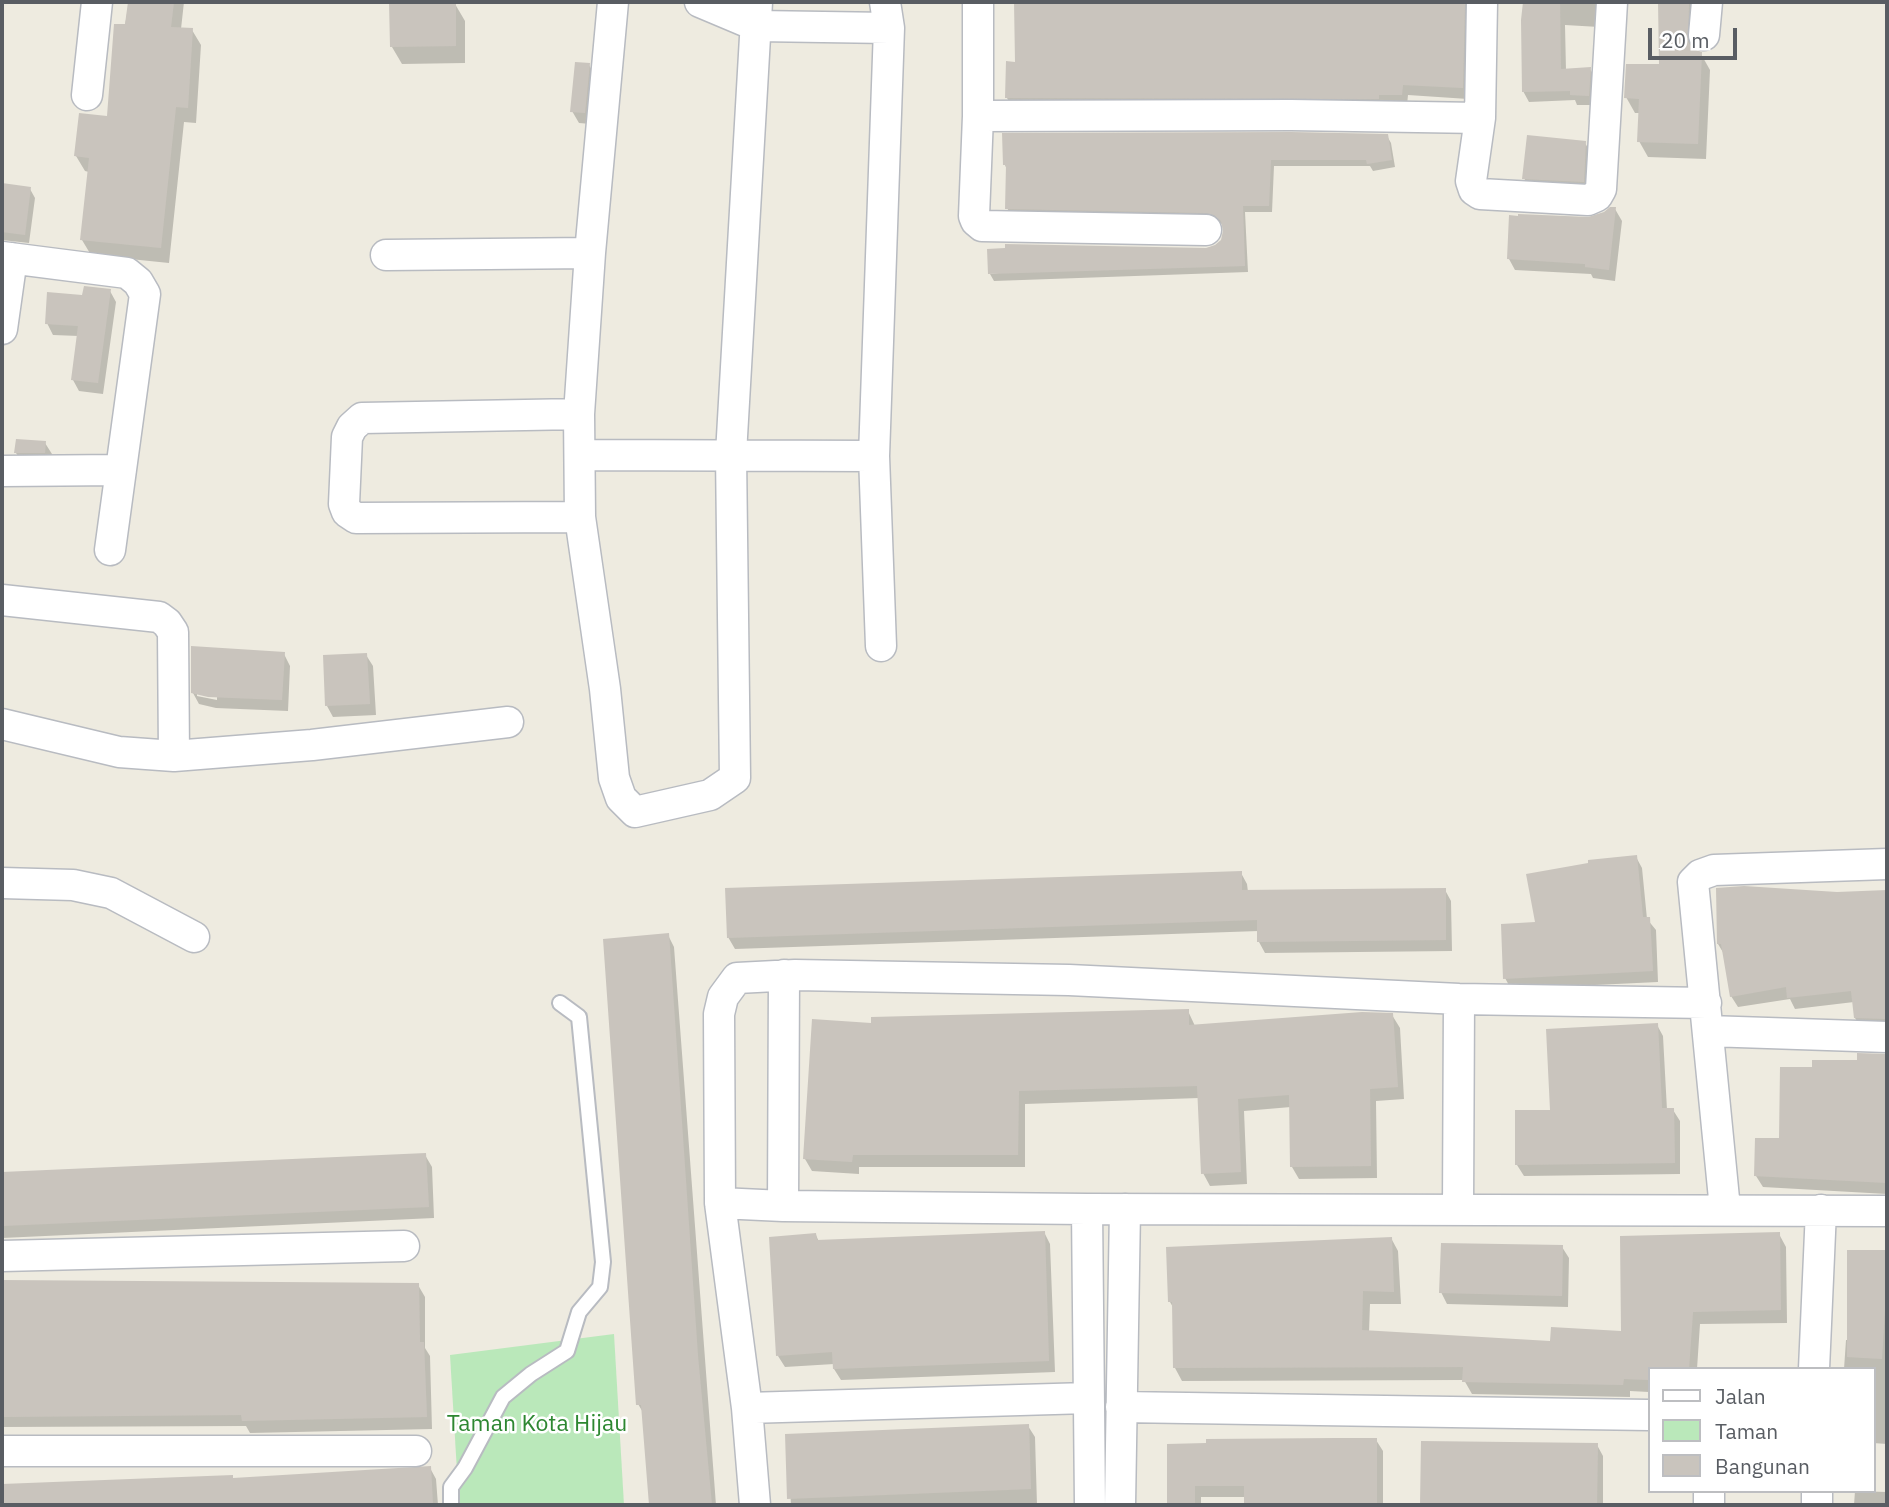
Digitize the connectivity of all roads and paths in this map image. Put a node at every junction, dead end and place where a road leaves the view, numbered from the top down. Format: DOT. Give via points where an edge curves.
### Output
graph roads {
  1 [pos="97,2"];
  2 [pos="613,2"];
  3 [pos="700,2"];
  4 [pos="978,2"];
  5 [pos="1482,2"];
  6 [pos="1612,2"];
  7 [pos="1707,2"];
  8 [pos="757,14"];
  9 [pos="887,15"];
  10 [pos="1704,35"];
  11 [pos="87,95"];
  12 [pos="978,116"];
  13 [pos="1480,118"];
  14 [pos="1206,230"];
  15 [pos="590,253"];
  16 [pos="386,255"];
  17 [pos="7,257"];
  18 [pos="2,329"];
  19 [pos="579,414"];
  20 [pos="731,454"];
  21 [pos="580,455"];
  22 [pos="874,456"];
  23 [pos="121,470"];
  24 [pos="2,471"];
  25 [pos="580,517"];
  26 [pos="110,551"];
  27 [pos="2,600"];
  28 [pos="881,646"];
  29 [pos="508,722"];
  30 [pos="2,724"];
  31 [pos="174,756"];
  32 [pos="1887,864"];
  33 [pos="2,883"];
  34 [pos="194,937"];
  35 [pos="784,975"];
  36 [pos="1459,999"];
  37 [pos="560,1003"];
  38 [pos="1707,1017"];
  39 [pos="1887,1037"];
  40 [pos="720,1203"];
  41 [pos="783,1206"];
  42 [pos="1087,1209"];
  43 [pos="1125,1209"];
  44 [pos="1458,1209"];
  45 [pos="1725,1209"];
  46 [pos="1821,1210"];
  47 [pos="1887,1211"];
  48 [pos="404,1246"];
  49 [pos="2,1256"];
  50 [pos="1814,1367"];
  51 [pos="1088,1398"];
  52 [pos="1121,1407"];
  53 [pos="747,1408"];
  54 [pos="1647,1415"];
  55 [pos="2,1451"];
  56 [pos="416,1451"];
  57 [pos="451,1505"];
  58 [pos="755,1505"];
  59 [pos="1090,1505"];
  60 [pos="1120,1505"];
  1 -- 11 [label="street"];
  2 -- 15 [label="street"];
  3 -- 8 [label="street"];
  4 -- 12 [label="street"];
  5 -- 13 [label="street"];
  6 -- 13 [label="street" via="1597,196 1588,200 1480,194 1471,181"];
  7 -- 10 [label="street"];
  8 -- 9 [label="street"];
  8 -- 20 [label="street"];
  9 -- 22 [label="street"];
  12 -- 13 [label="street"];
  12 -- 14 [label="street" via="974,216 982,226"];
  15 -- 16 [label="street"];
  15 -- 19 [label="street"];
  17 -- 18 [label="street"];
  17 -- 23 [label="street" via="127,273 145,294"];
  19 -- 21 [label="street"];
  19 -- 25 [label="street" via="362,418 347,437 344,504 346,512 356,518"];
  20 -- 21 [label="street"];
  20 -- 22 [label="street"];
  20 -- 25 [label="street" via="734,778 709,795 635,812 621,798 614,778"];
  21 -- 25 [label="street"];
  22 -- 28 [label="street"];
  23 -- 24 [label="street"];
  23 -- 26 [label="street"];
  27 -- 31 [label="street" via="159,617 167,623 173,632"];
  29 -- 31 [label="street"];
  30 -- 31 [label="street" via="118,752"];
  32 -- 38 [label="street" via="1714,870 1695,878"];
  33 -- 34 [label="street" via="73,885 111,893"];
  35 -- 36 [label="street" via="1069,980"];
  35 -- 40 [label="street" via="737,978 723,997 719,1014"];
  35 -- 41 [label="street"];
  36 -- 38 [label="street"];
  36 -- 44 [label="street"];
  37 -- 57 [label="lane" via="579,1017 603,1262 600,1287 579,1312 567,1350 498,1404 452,1487"];
  38 -- 39 [label="street"];
  38 -- 45 [label="street"];
  40 -- 41 [label="street"];
  40 -- 53 [label="street"];
  41 -- 42 [label="street"];
  42 -- 43 [label="street"];
  42 -- 51 [label="street"];
  43 -- 44 [label="street"];
  43 -- 52 [label="street"];
  44 -- 45 [label="street"];
  45 -- 46 [label="street"];
  46 -- 47 [label="street"];
  46 -- 50 [label="street"];
  48 -- 49 [label="street"];
  51 -- 53 [label="street"];
  51 -- 59 [label="street"];
  52 -- 54 [label="street"];
  52 -- 60 [label="street"];
  53 -- 58 [label="street"];
  55 -- 56 [label="street"];
}
